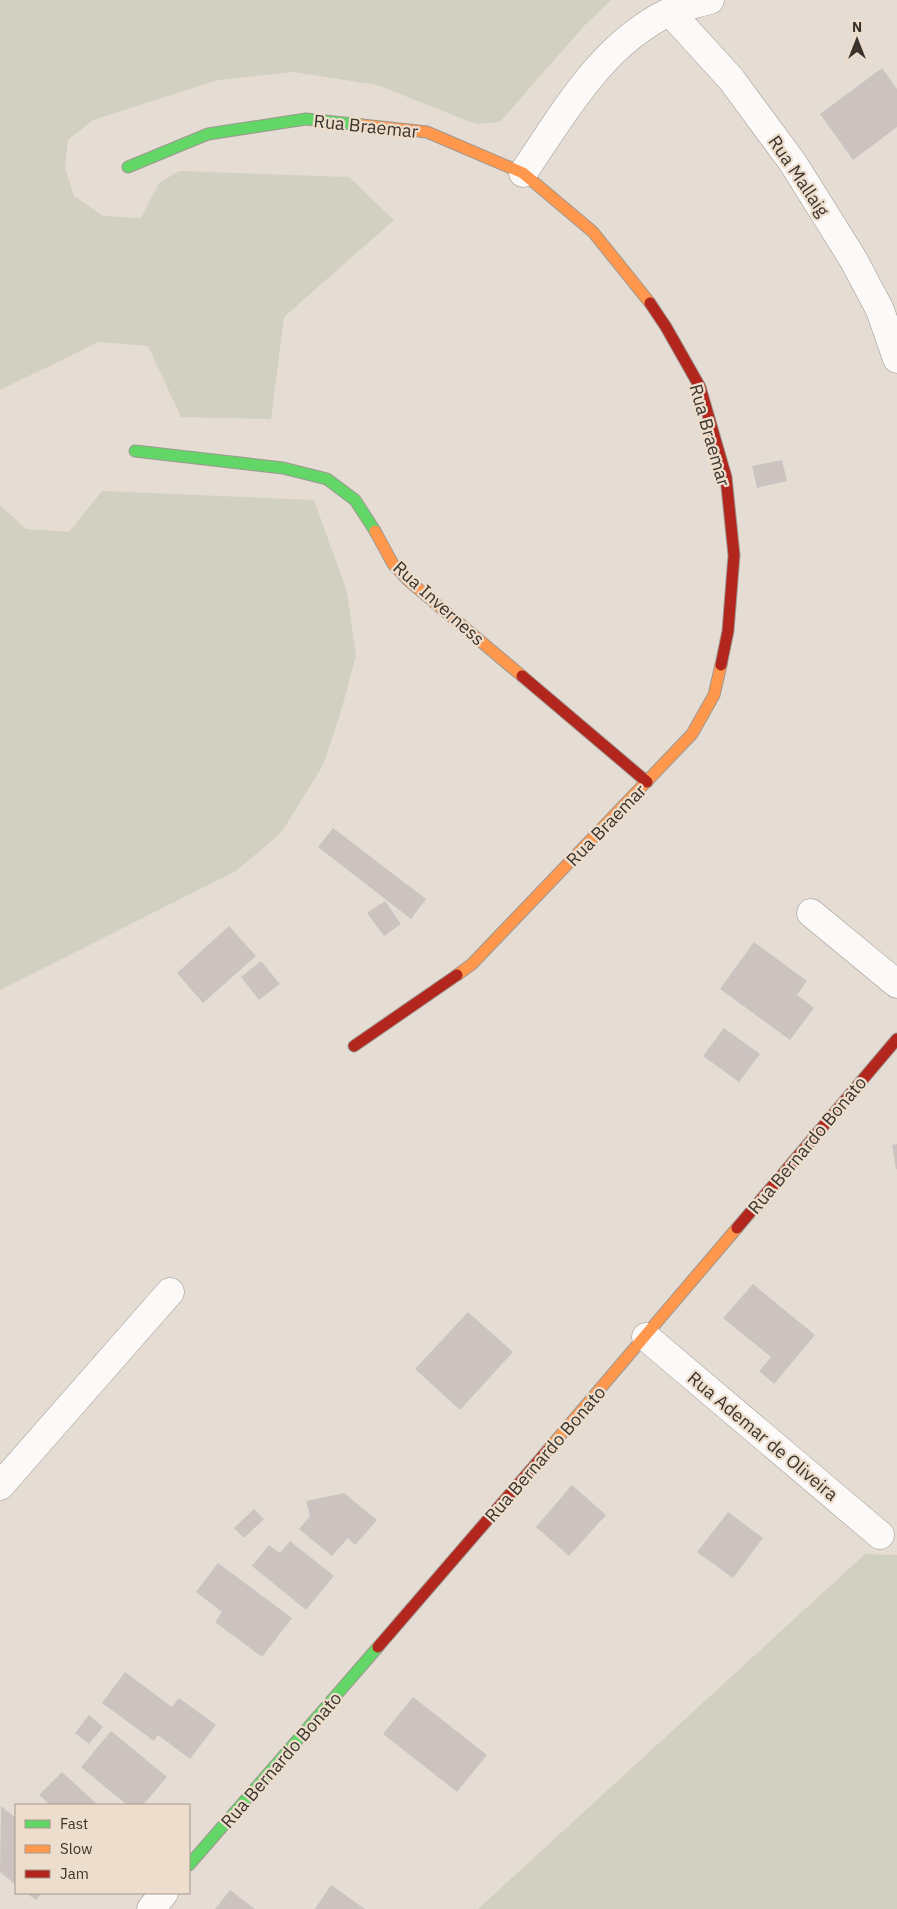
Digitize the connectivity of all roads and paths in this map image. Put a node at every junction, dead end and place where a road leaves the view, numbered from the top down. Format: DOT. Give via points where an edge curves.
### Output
graph roads {
  1 [pos="710,0"];
  2 [pos="670,12"];
  3 [pos="128,167"];
  4 [pos="524,173"];
  5 [pos="897,359"];
  6 [pos="135,451"];
  7 [pos="647,782"];
  8 [pos="811,913"];
  9 [pos="897,984"];
  10 [pos="897,1039"];
  11 [pos="354,1046"];
  12 [pos="170,1292"];
  13 [pos="646,1337"];
  14 [pos="0,1486"];
  15 [pos="880,1535"];
  16 [pos="190,1864"];
  17 [pos="163,1894"];
  18 [pos="151,1909"];
  1 -- 2 [label="street"];
  2 -- 4 [label="street" via="628,38 588,78"];
  2 -- 5 [label="street, Rua Mallaig" via="731,79 793,163 853,259 880,310"];
  3 -- 4 [label="street, Rua Braemar" via="208,134 306,119 427,132"];
  4 -- 7 [label="street, Rua Braemar" via="593,232 666,327 700,387 726,477 734,555 728,630 714,695 692,734"];
  6 -- 7 [label="street, Rua Inverness" via="283,468 327,479 355,500 392,564 409,581"];
  7 -- 11 [label="street, Rua Braemar" via="472,964"];
  8 -- 9 [label="street"];
  10 -- 13 [label="street, Rua Bernardo Bonato"];
  12 -- 14 [label="street"];
  13 -- 15 [label="street, Rua Ademar de Oliveira"];
  13 -- 16 [label="street, Rua Bernardo Bonato"];
  17 -- 18 [label="street"];
}
